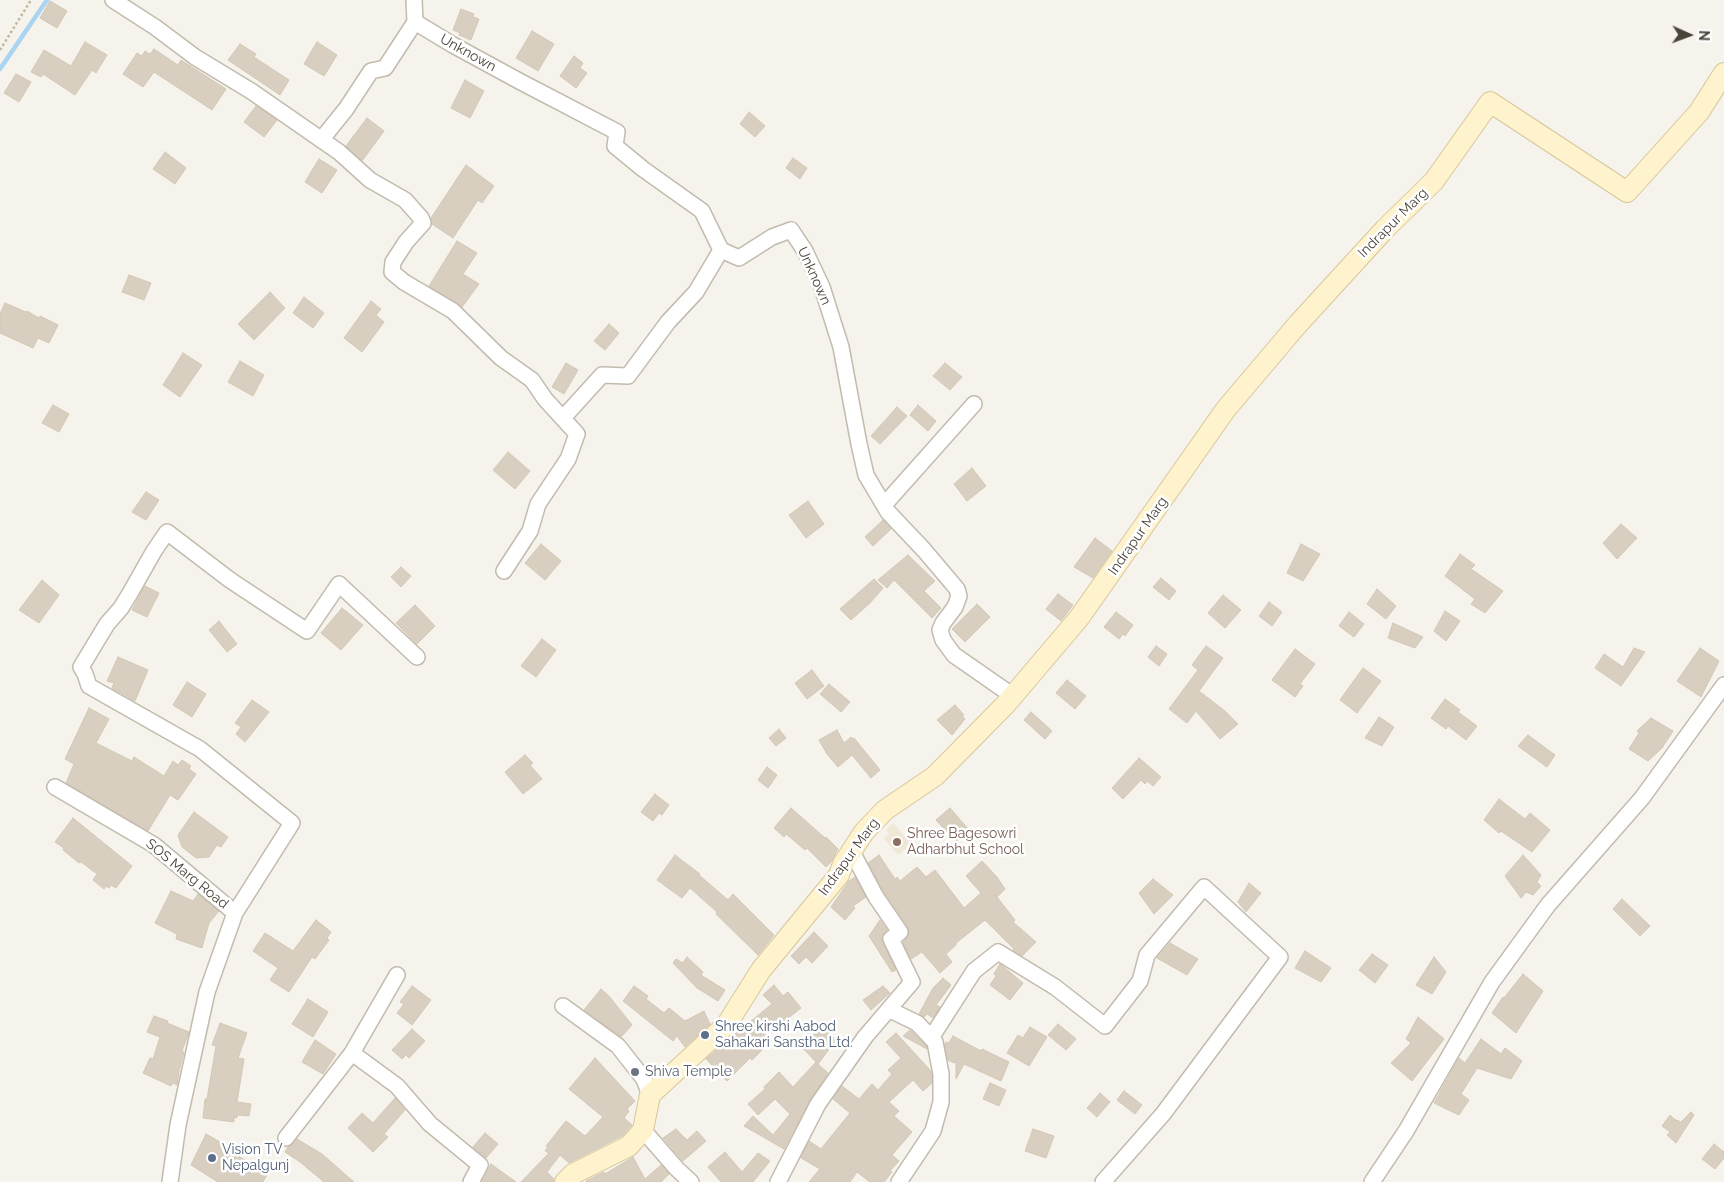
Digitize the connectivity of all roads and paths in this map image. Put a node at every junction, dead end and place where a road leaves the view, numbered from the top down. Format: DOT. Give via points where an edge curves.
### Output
graph roads {
  1 [pos="31,0"];
  2 [pos="113,0"];
  3 [pos="414,0"];
  4 [pos="415,22"];
  5 [pos="0,50"];
  6 [pos="1724,73"];
  7 [pos="321,140"];
  8 [pos="722,250"];
  9 [pos="974,404"];
  10 [pos="563,418"];
  11 [pos="884,505"];
  12 [pos="504,571"];
  13 [pos="417,657"];
  14 [pos="1724,685"];
  15 [pos="1013,696"];
  16 [pos="55,787"];
  17 [pos="851,850"];
  18 [pos="235,914"];
  19 [pos="397,975"];
  20 [pos="563,1006"];
  21 [pos="890,1010"];
  22 [pos="931,1038"];
  23 [pos="352,1054"];
  24 [pos="650,1095"];
  25 [pos="643,1130"];
  26 [pos="286,1138"];
  27 [pos="170,1182"];
  28 [pos="471,1182"];
  29 [pos="565,1182"];
  30 [pos="691,1182"];
  31 [pos="778,1182"];
  32 [pos="899,1182"];
  33 [pos="1103,1182"];
  34 [pos="1372,1182"];
  1 -- 5 [label="path"];
  2 -- 7 [label="street"];
  3 -- 4 [label="street"];
  4 -- 7 [label="street" via="385,68 371,71"];
  4 -- 8 [label="street, Unknown" via="616,132 615,146 702,211"];
  6 -- 15 [label="street, Indrapur Marg" via="1699,112 1627,192 1490,102 1434,181 1298,324 1226,409 1080,618"];
  7 -- 10 [label="street" via="370,180 405,200 423,223 393,262 392,272 453,311 501,358 532,380"];
  8 -- 10 [label="street" via="696,292 668,322 628,376 602,375"];
  8 -- 11 [label="street, Unknown" via="739,258 772,237 791,230 805,251 822,287 841,347 866,475"];
  9 -- 11 [label="street"];
  10 -- 12 [label="street" via="577,434 568,459 538,504 530,531"];
  11 -- 15 [label="street, Unknown" via="957,589 959,596 955,607 940,630 943,640 954,655"];
  13 -- 18 [label="street" via="339,584 308,631 230,580 167,532 81,667 89,686 200,749 292,823"];
  14 -- 34 [label="street" via="1642,798 1548,904 1492,982 1406,1131"];
  15 -- 17 [label="street, Indrapur Marg" via="935,776 885,810"];
  16 -- 18 [label="street, SOS Marg Road" via="154,845"];
  17 -- 21 [label="street" via="876,897 900,932 891,939 912,982"];
  17 -- 24 [label="street, Indrapur Marg" via="839,875 761,970 727,1024"];
  18 -- 27 [label="street, SOS Marg Road" via="207,992 178,1125"];
  19 -- 23 [label="street"];
  20 -- 24 [label="street" via="618,1046 644,1079"];
  21 -- 22 [label="street" via="918,1023"];
  21 -- 31 [label="street" via="865,1037 818,1104"];
  22 -- 32 [label="street" via="940,1074 941,1102 933,1131"];
  22 -- 33 [label="street" via="974,971 998,952 1055,987 1105,1026 1140,980 1147,954 1204,887 1280,957 1163,1114"];
  23 -- 26 [label="street"];
  23 -- 28 [label="street" via="397,1086 430,1124 480,1165"];
  24 -- 25 [label="street"];
  25 -- 29 [label="street" via="629,1146 573,1174"];
  25 -- 30 [label="street"];
}
